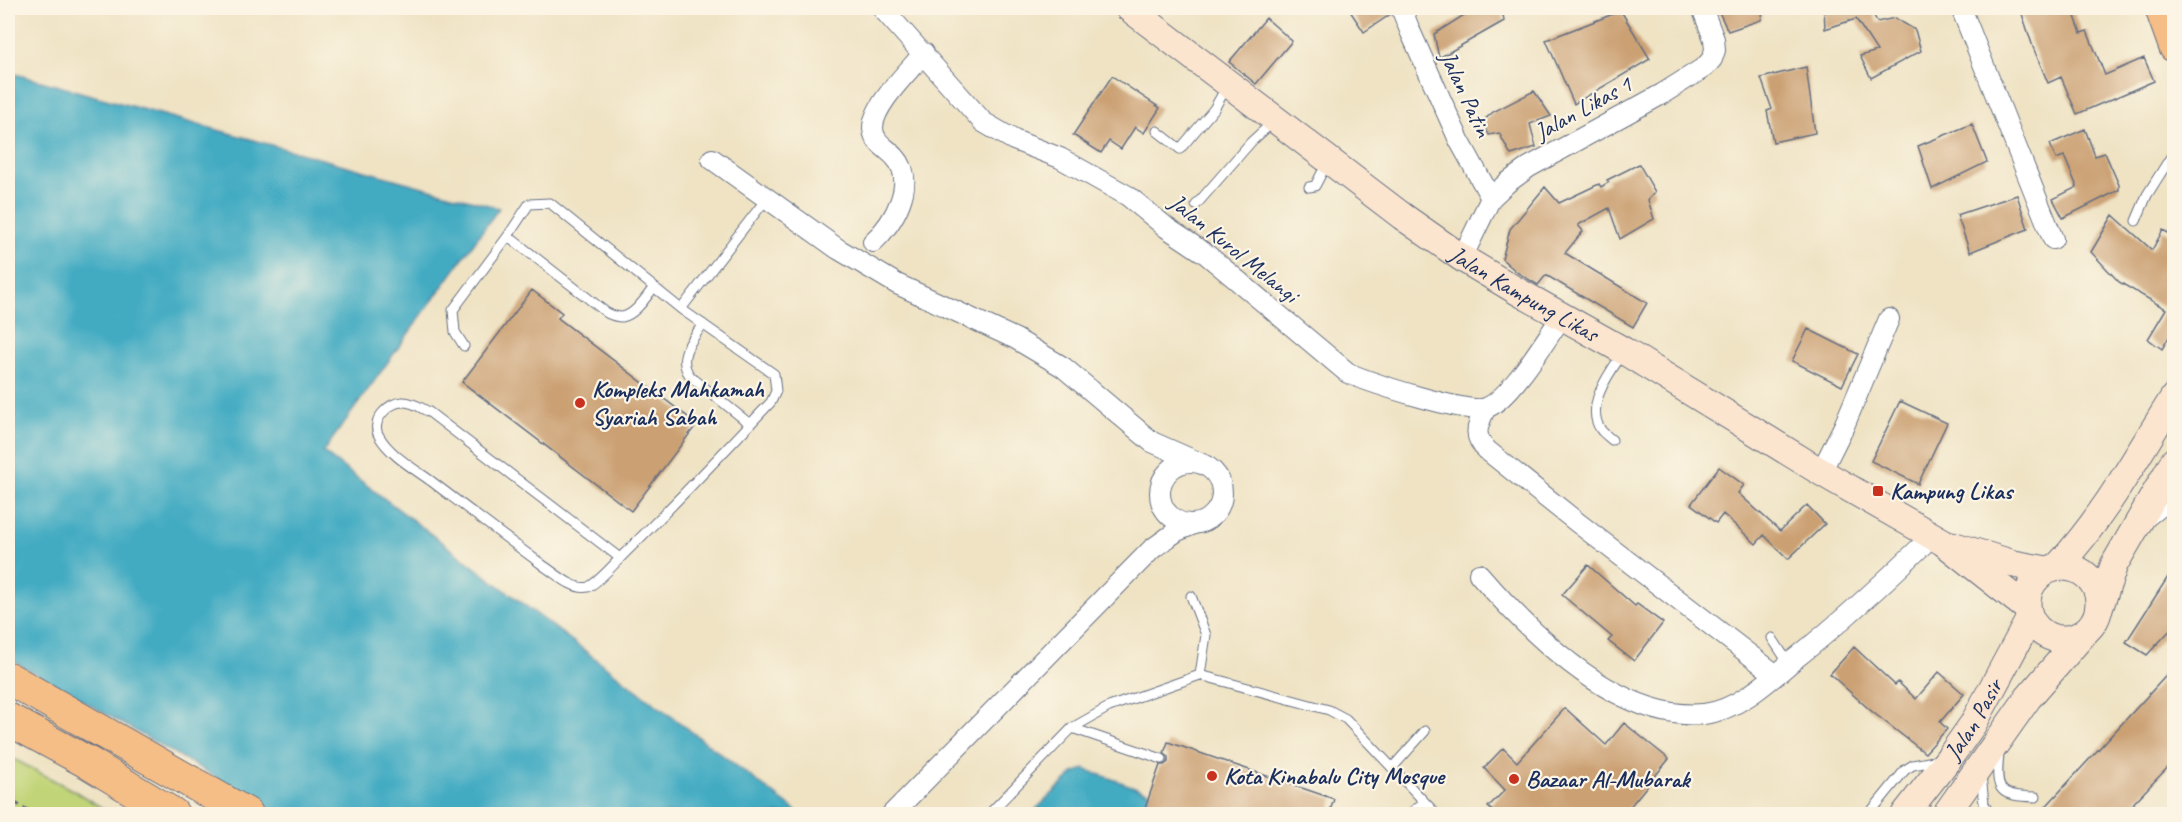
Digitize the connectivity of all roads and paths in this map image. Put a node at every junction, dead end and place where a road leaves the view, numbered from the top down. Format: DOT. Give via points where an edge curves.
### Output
graph roads {
  1 [pos="882,8"];
  2 [pos="1129,8"];
  3 [pos="1401,8"];
  4 [pos="1702,8"];
  5 [pos="1961,8"];
  6 [pos="2160,8"];
  7 [pos="2175,47"];
  8 [pos="924,54"];
  9 [pos="1228,84"];
  10 [pos="1276,120"];
  11 [pos="1157,131"];
  12 [pos="2175,152"];
  13 [pos="712,159"];
  14 [pos="1329,159"];
  15 [pos="1309,187"];
  16 [pos="767,198"];
  17 [pos="1491,198"];
  18 [pos="1196,205"];
  19 [pos="2136,221"];
  20 [pos="508,236"];
  21 [pos="2053,239"];
  22 [pos="873,242"];
  23 [pos="1462,258"];
  24 [pos="654,287"];
  25 [pos="681,309"];
  26 [pos="1562,316"];
  27 [pos="1889,318"];
  28 [pos="703,324"];
  29 [pos="464,346"];
  30 [pos="1624,351"];
  31 [pos="2175,397"];
  32 [pos="1485,409"];
  33 [pos="750,424"];
  34 [pos="1612,440"];
  35 [pos="1152,442"];
  36 [pos="2175,461"];
  37 [pos="1202,464"];
  38 [pos="1821,472"];
  39 [pos="1162,494"];
  40 [pos="2175,502"];
  41 [pos="1194,524"];
  42 [pos="2131,535"];
  43 [pos="1937,539"];
  44 [pos="1152,549"];
  45 [pos="620,558"];
  46 [pos="2052,568"];
  47 [pos="1479,574"];
  48 [pos="1191,596"];
  49 [pos="2028,613"];
  50 [pos="2092,621"];
  51 [pos="1772,638"];
  52 [pos="1782,669"];
  53 [pos="1200,675"];
  54 [pos="8,678"];
  55 [pos="8,719"];
  56 [pos="1072,728"];
  57 [pos="1425,731"];
  58 [pos="2001,737"];
  59 [pos="1949,758"];
  60 [pos="1162,759"];
  61 [pos="1980,767"];
  62 [pos="1392,768"];
  63 [pos="2036,797"];
  64 [pos="8,799"];
  65 [pos="1424,802"];
  66 [pos="35,814"];
  67 [pos="173,814"];
  68 [pos="247,814"];
  69 [pos="892,814"];
  70 [pos="988,814"];
  71 [pos="1410,814"];
  72 [pos="1436,814"];
  73 [pos="1869,814"];
  74 [pos="1905,814"];
  75 [pos="1946,814"];
  76 [pos="1990,814"];
  1 -- 8 [label="street, Jalan Kurol Melangi"];
  2 -- 9 [label="main road, Jalan Kampung Likas"];
  3 -- 17 [label="street, Jalan Patin" via="1459,140"];
  4 -- 17 [label="street, Jalan Likas 1" via="1715,50 1705,67 1529,167"];
  5 -- 21 [label="street"];
  6 -- 7 [label="main road"];
  8 -- 22 [label="street" via="880,104 873,128 879,144 903,170 905,187 888,226"];
  8 -- 32 [label="street, Jalan Kurol Melangi" via="983,122 1128,196 1206,254 1348,373 1432,400"];
  9 -- 10 [label="main road, Jalan Kampung Likas"];
  9 -- 11 [label="lane" via="1214,109 1180,149"];
  10 -- 14 [label="main road, Jalan Kampung Likas"];
  10 -- 18 [label="lane" via="1251,142"];
  12 -- 19 [label="lane" via="2147,195"];
  13 -- 16 [label="street"];
  14 -- 15 [label="lane" via="1315,186"];
  14 -- 23 [label="main road, Jalan Kampung Likas"];
  16 -- 25 [label="lane"];
  16 -- 35 [label="street" via="838,249 897,284 996,330 1063,367"];
  17 -- 23 [label="street, Jalan Likas 1"];
  20 -- 24 [label="lane" via="607,313 626,315"];
  20 -- 24 [label="lane" via="529,204 550,203"];
  20 -- 29 [label="lane" via="453,310 455,332"];
  23 -- 26 [label="main road, Jalan Kampung Likas"];
  24 -- 25 [label="lane"];
  25 -- 28 [label="lane"];
  26 -- 30 [label="main road, Jalan Kampung Likas"];
  26 -- 32 [label="street" via="1513,385"];
  27 -- 38 [label="street"];
  28 -- 33 [label="lane" via="684,354 685,369"];
  28 -- 33 [label="lane" via="774,374 776,391 771,402"];
  30 -- 34 [label="lane" via="1596,408 1600,429"];
  30 -- 38 [label="main road, Jalan Kampung Likas"];
  31 -- 46 [label="main road" via="2082,540"];
  32 -- 52 [label="street" via="1477,437 1488,451 1578,523"];
  33 -- 45 [label="lane"];
  35 -- 37 [label="street"];
  35 -- 39 [label="street" via="1159,458"];
  36 -- 42 [label="main road, Jalan Pasir"];
  37 -- 39 [label="street" via="1192,462 1173,468"];
  37 -- 41 [label="street" via="1217,478 1221,498 1212,516"];
  38 -- 43 [label="main road, Jalan Kampung Likas"];
  39 -- 41 [label="street" via="1167,513 1174,520"];
  39 -- 44 [label="street" via="1160,525"];
  40 -- 42 [label="lane"];
  41 -- 44 [label="street"];
  42 -- 50 [label="main road, Jalan Pasir" via="2114,565"];
  43 -- 46 [label="main road, Jalan Kampung Likas" via="2014,564"];
  43 -- 49 [label="main road, Jalan Kampung Likas"];
  43 -- 52 [label="street"];
  44 -- 69 [label="street"];
  45 -- 45 [label="lane" via="590,586 583,588 565,580 401,459 378,435 380,417 391,405 402,401 429,412"];
  46 -- 49 [label="main road" via="2038,576 2031,586"];
  46 -- 50 [label="main road" via="2069,567 2090,577 2099,598"];
  47 -- 52 [label="street" via="1514,615 1576,668 1612,690 1661,710 1704,714 1720,710"];
  48 -- 53 [label="lane" via="1206,635"];
  49 -- 50 [label="main road" via="2037,628 2048,636 2068,638"];
  49 -- 59 [label="main road, Jalan Pasir" via="1973,724"];
  50 -- 58 [label="main road, Jalan Pasir"];
  51 -- 52 [label="lane"];
  53 -- 56 [label="lane" via="1109,707"];
  53 -- 62 [label="lane" via="1329,710 1346,719"];
  54 -- 68 [label="highway"];
  55 -- 67 [label="highway"];
  56 -- 60 [label="lane"];
  56 -- 70 [label="lane"];
  57 -- 62 [label="lane"];
  58 -- 61 [label="main road, Jalan Pasir"];
  58 -- 63 [label="lane" via="2000,788 2010,796"];
  59 -- 73 [label="lane" via="1905,770"];
  59 -- 74 [label="main road, Jalan Pasir"];
  61 -- 75 [label="main road, Jalan Pasir"];
  61 -- 76 [label="lane" via="1984,804"];
  62 -- 65 [label="lane"];
  64 -- 66 [label="path"];
  65 -- 71 [label="lane"];
  65 -- 72 [label="lane"];
}
